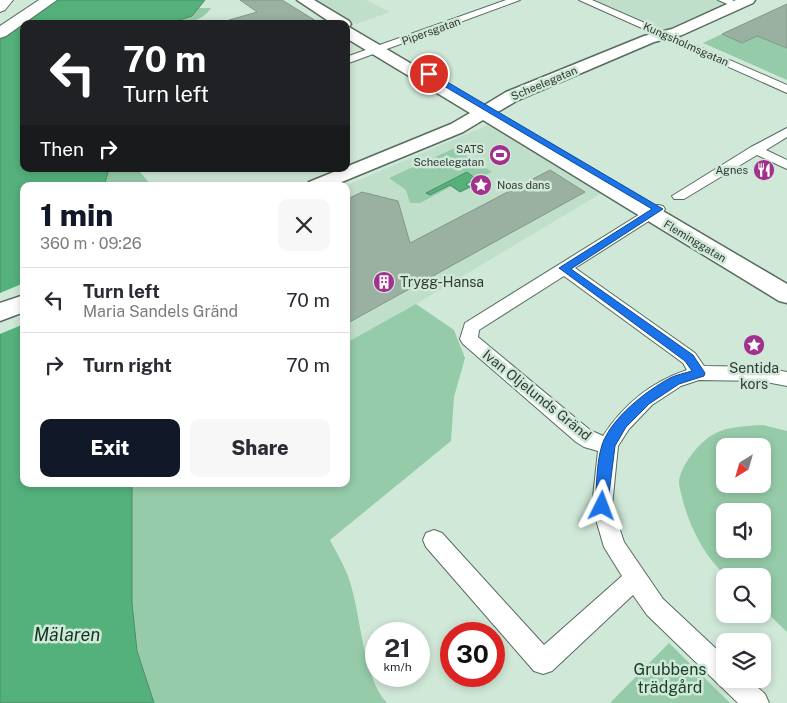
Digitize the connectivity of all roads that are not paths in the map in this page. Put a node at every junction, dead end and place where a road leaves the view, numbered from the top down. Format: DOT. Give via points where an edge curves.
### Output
graph roads {
  1 [pos="5,0"];
  2 [pos="16,0"];
  3 [pos="25,0"];
  4 [pos="37,0"];
  5 [pos="50,0"];
  6 [pos="294,0"];
  7 [pos="304,0"];
  8 [pos="515,0"];
  9 [pos="584,0"];
  10 [pos="736,2"];
  11 [pos="0,8"];
  12 [pos="0,16"];
  13 [pos="327,20"];
  14 [pos="338,20"];
  15 [pos="0,24"];
  16 [pos="350,27"];
  17 [pos="0,32"];
  18 [pos="350,33"];
  19 [pos="664,35"];
  20 [pos="381,49"];
  21 [pos="350,60"];
  22 [pos="787,89"];
  23 [pos="486,112"];
  24 [pos="787,132"];
  25 [pos="756,150"];
  26 [pos="787,165"];
  27 [pos="326,182"];
  28 [pos="679,196"];
  29 [pos="654,211"];
  30 [pos="564,268"];
  31 [pos="787,284"];
  32 [pos="787,295"];
  33 [pos="20,304"];
  34 [pos="0,312"];
  35 [pos="700,373"];
  36 [pos="787,379"];
  37 [pos="608,445"];
  38 [pos="434,540"];
  39 [pos="636,580"];
  40 [pos="716,665"];
  41 [pos="740,688"];
  42 [pos="756,703"];
  1 -- 11 [label="highway"];
  2 -- 11 [label="highway"];
  3 -- 12 [label="highway"];
  4 -- 15 [label="highway"];
  5 -- 17 [label="highway"];
  6 -- 13 [label="street"];
  7 -- 14 [label="street, Fleminggatan"];
  8 -- 20 [label="street, Pipersgatan"];
  9 -- 19 [label="street, Kungsholmsgatan"];
  10 -- 19 [label="street, Scheelegatan" via="677,32"];
  16 -- 20 [label="street, Fleminggatan"];
  18 -- 20 [label="street, Fleminggatan"];
  19 -- 22 [label="street, Kungsholmsgatan"];
  19 -- 23 [label="street, Scheelegatan" via="512,96"];
  20 -- 21 [label="street, Pipersgatan"];
  20 -- 23 [label="street, Fleminggatan"];
  23 -- 27 [label="street, Scheelegatan" via="457,128"];
  23 -- 29 [label="street, Fleminggatan"];
  24 -- 25 [label="street"];
  25 -- 26 [label="street"];
  25 -- 28 [label="street"];
  29 -- 30 [label="street"];
  29 -- 31 [label="street, Fleminggatan"];
  29 -- 32 [label="street, Fleminggatan"];
  30 -- 35 [label="street" via="689,358"];
  30 -- 37 [label="street, Ivan Oljelunds Gränd" via="471,326 469,339 583,436 591,442"];
  33 -- 34 [label="street"];
  35 -- 36 [label="street" via="761,374"];
  35 -- 37 [label="street" via="675,381 645,400 622,423"];
  37 -- 39 [label="street" via="602,506 615,546"];
  38 -- 39 [label="street" via="543,662"];
  39 -- 40 [label="street" via="655,607"];
  41 -- 42 [label="street"];
}
